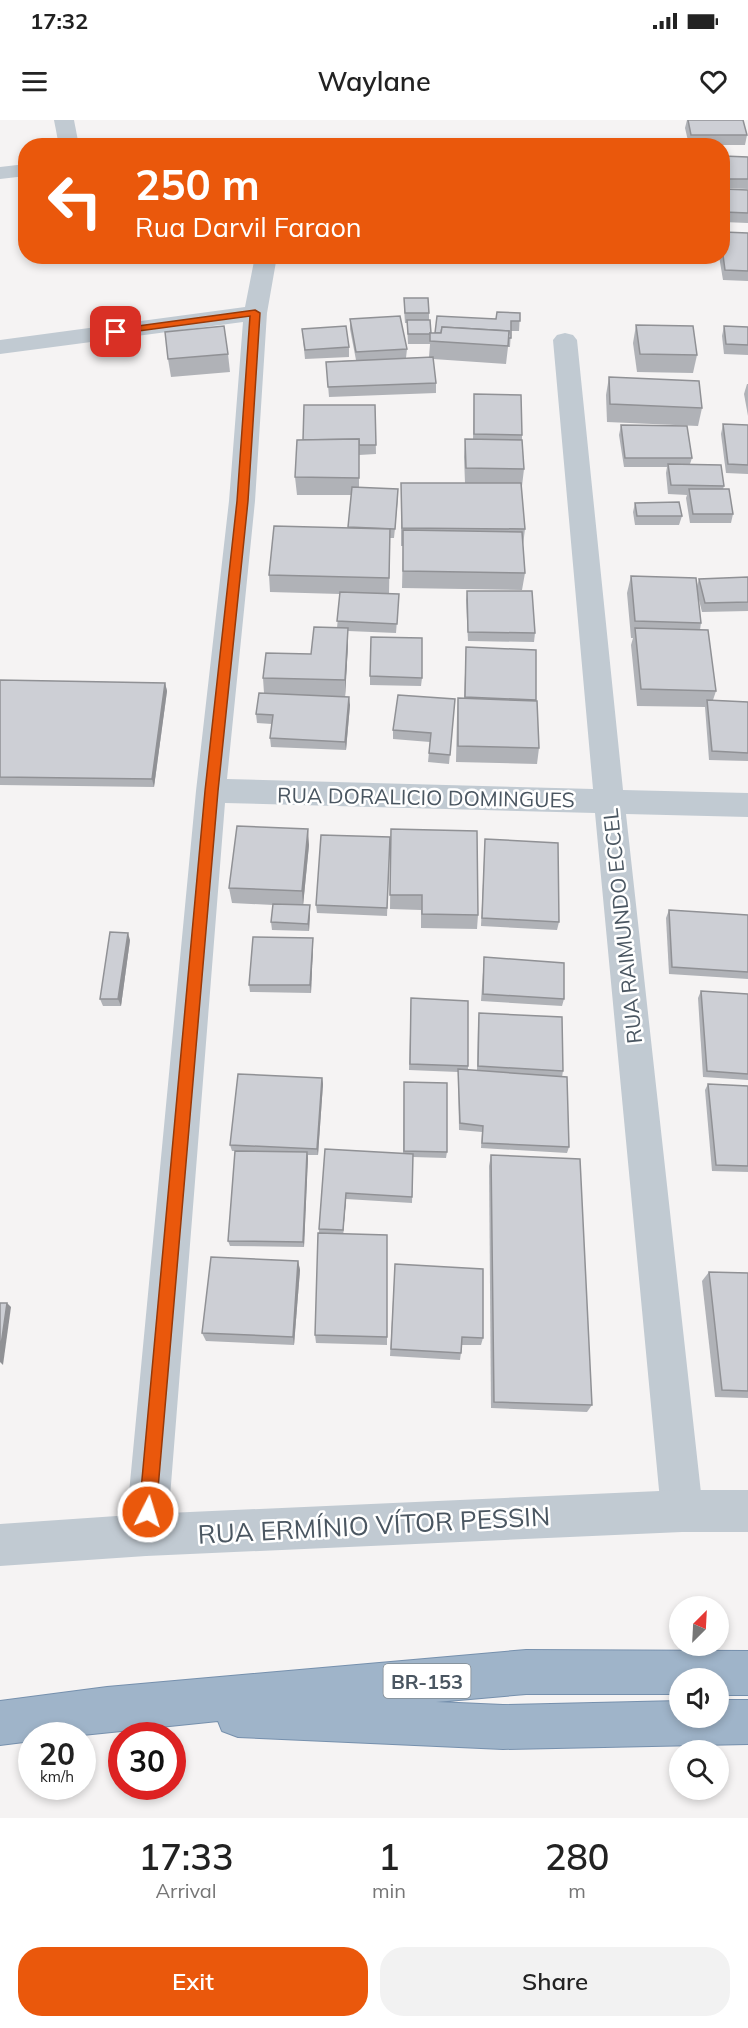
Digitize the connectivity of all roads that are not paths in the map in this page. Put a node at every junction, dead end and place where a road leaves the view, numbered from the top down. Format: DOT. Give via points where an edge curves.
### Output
graph roads {
  1 [pos="64,120"];
  2 [pos="67,138"];
  3 [pos="18,171"];
  4 [pos="0,173"];
  5 [pos="264,264"];
  6 [pos="255,313"];
  7 [pos="565,340"];
  8 [pos="0,347"];
  9 [pos="211,791"];
  10 [pos="609,801"];
  11 [pos="748,805"];
  12 [pos="682,1511"];
  13 [pos="748,1511"];
  14 [pos="146,1535"];
  15 [pos="0,1545"];
  16 [pos="748,1673"];
  17 [pos="107,1709"];
  18 [pos="748,1722"];
  19 [pos="0,1723"];
  1 -- 2 [label="street"];
  3 -- 4 [label="street"];
  5 -- 6 [label="street"];
  6 -- 8 [label="street"];
  6 -- 9 [label="street" via="242,501"];
  7 -- 10 [label="street, RUA RAIMUNDO ECCEL"];
  9 -- 10 [label="street, RUA DORALICIO DOMINGUES"];
  9 -- 14 [label="street"];
  10 -- 11 [label="street, RUA DORALICIO DOMINGUES"];
  10 -- 12 [label="street, RUA RAIMUNDO ECCEL"];
  12 -- 13 [label="street, RUA ERMÍNIO VÍTOR PESSIN"];
  12 -- 14 [label="street, RUA ERMÍNIO VÍTOR PESSIN"];
  14 -- 15 [label="street, RUA ERMÍNIO VÍTOR PESSIN"];
  16 -- 17 [label="highway, BR-153" via="526,1672"];
  17 -- 18 [label="highway, BR-153" via="503,1727"];
  17 -- 19 [label="highway, BR-153"];
}
